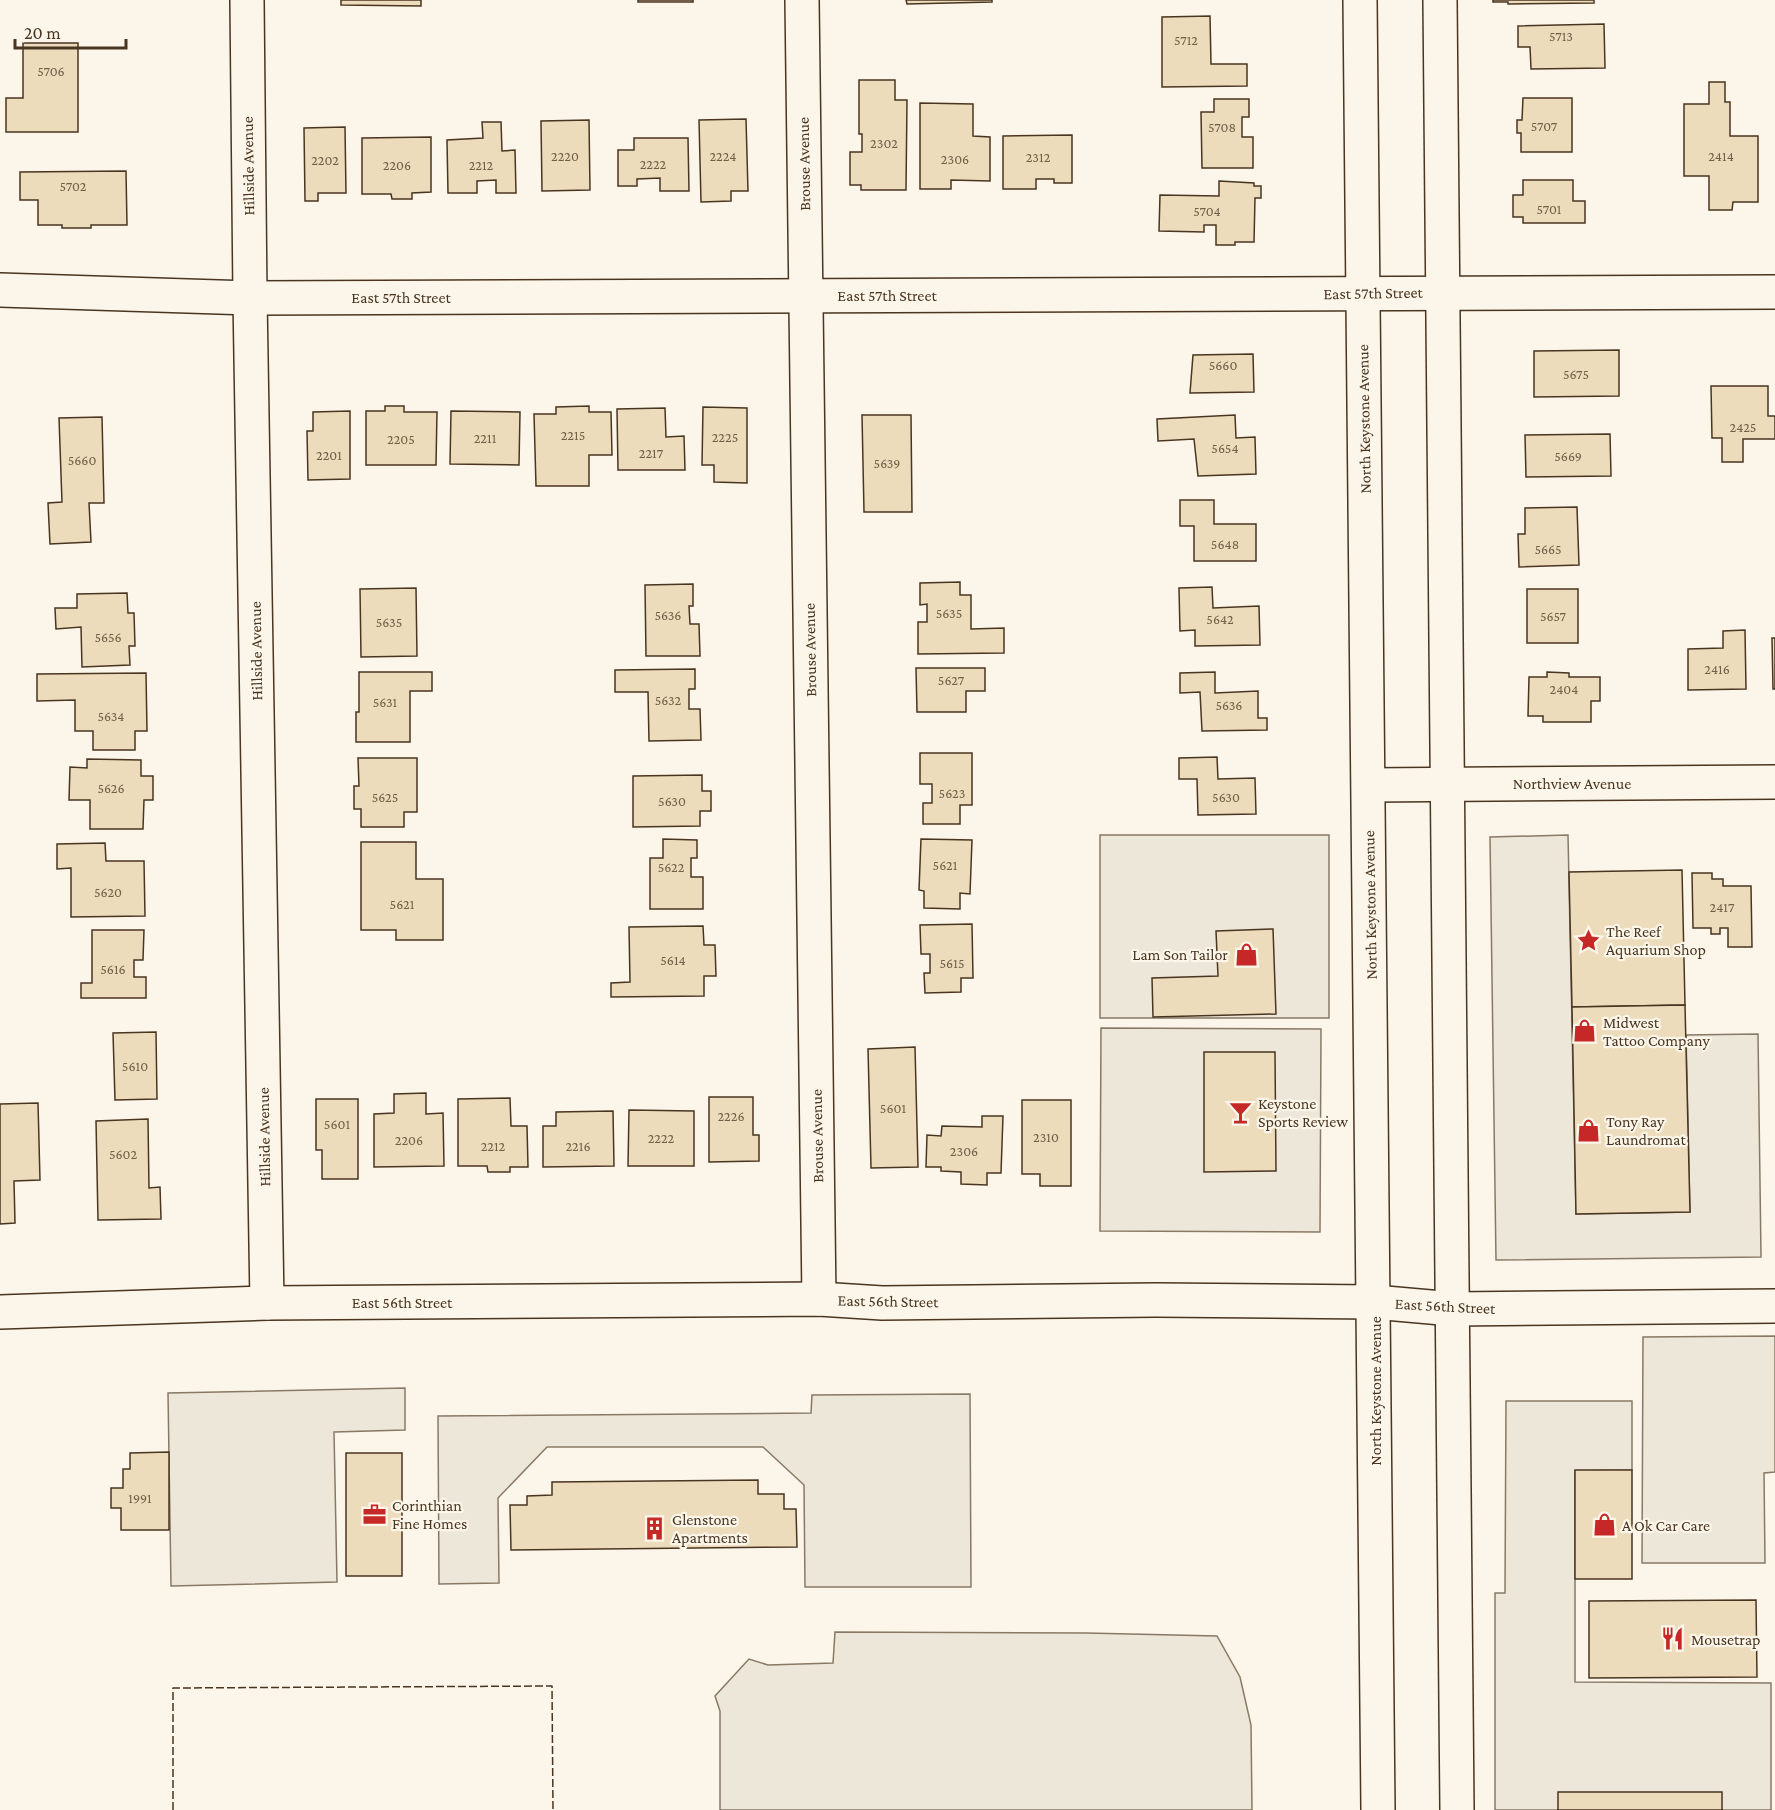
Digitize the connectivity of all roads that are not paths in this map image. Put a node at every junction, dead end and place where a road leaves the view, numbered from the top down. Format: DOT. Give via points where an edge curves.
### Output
graph roads {
  1 [pos="247,0"];
  2 [pos="802,0"];
  3 [pos="1360,0"];
  4 [pos="1440,0"];
  5 [pos="0,290"];
  6 [pos="1443,292"];
  7 [pos="1775,292"];
  8 [pos="1363,293"];
  9 [pos="806,295"];
  10 [pos="250,298"];
  11 [pos="1775,782"];
  12 [pos="1448,784"];
  13 [pos="1369,785"];
  14 [pos="819,1299"];
  15 [pos="1374,1302"];
  16 [pos="267,1303"];
  17 [pos="1775,1306"];
  18 [pos="1453,1309"];
  19 [pos="0,1312"];
  20 [pos="1378,1810"];
  21 [pos="1457,1810"];
  1 -- 10 [label="street, Hillside Avenue"];
  2 -- 9 [label="street, Brouse Avenue"];
  3 -- 8 [label="street, North Keystone Avenue"];
  4 -- 6 [label="street"];
  5 -- 10 [label="street, East 57th Street"];
  6 -- 7 [label="street, East 57th Street"];
  6 -- 8 [label="street, East 57th Street"];
  6 -- 12 [label="street"];
  8 -- 9 [label="street, East 57th Street"];
  8 -- 13 [label="street, North Keystone Avenue"];
  9 -- 10 [label="street, East 57th Street"];
  9 -- 14 [label="street, Brouse Avenue"];
  10 -- 16 [label="street, Hillside Avenue"];
  11 -- 12 [label="street, Northview Avenue"];
  12 -- 13 [label="street, Northview Avenue"];
  12 -- 18 [label="street"];
  13 -- 15 [label="street, North Keystone Avenue"];
  14 -- 15 [label="street, East 56th Street" via="882,1304"];
  14 -- 16 [label="street, East 56th Street"];
  15 -- 18 [label="street, East 56th Street"];
  15 -- 20 [label="street, North Keystone Avenue"];
  16 -- 19 [label="street, East 56th Street"];
  17 -- 18 [label="street, East 56th Street"];
  18 -- 21 [label="street"];
}
